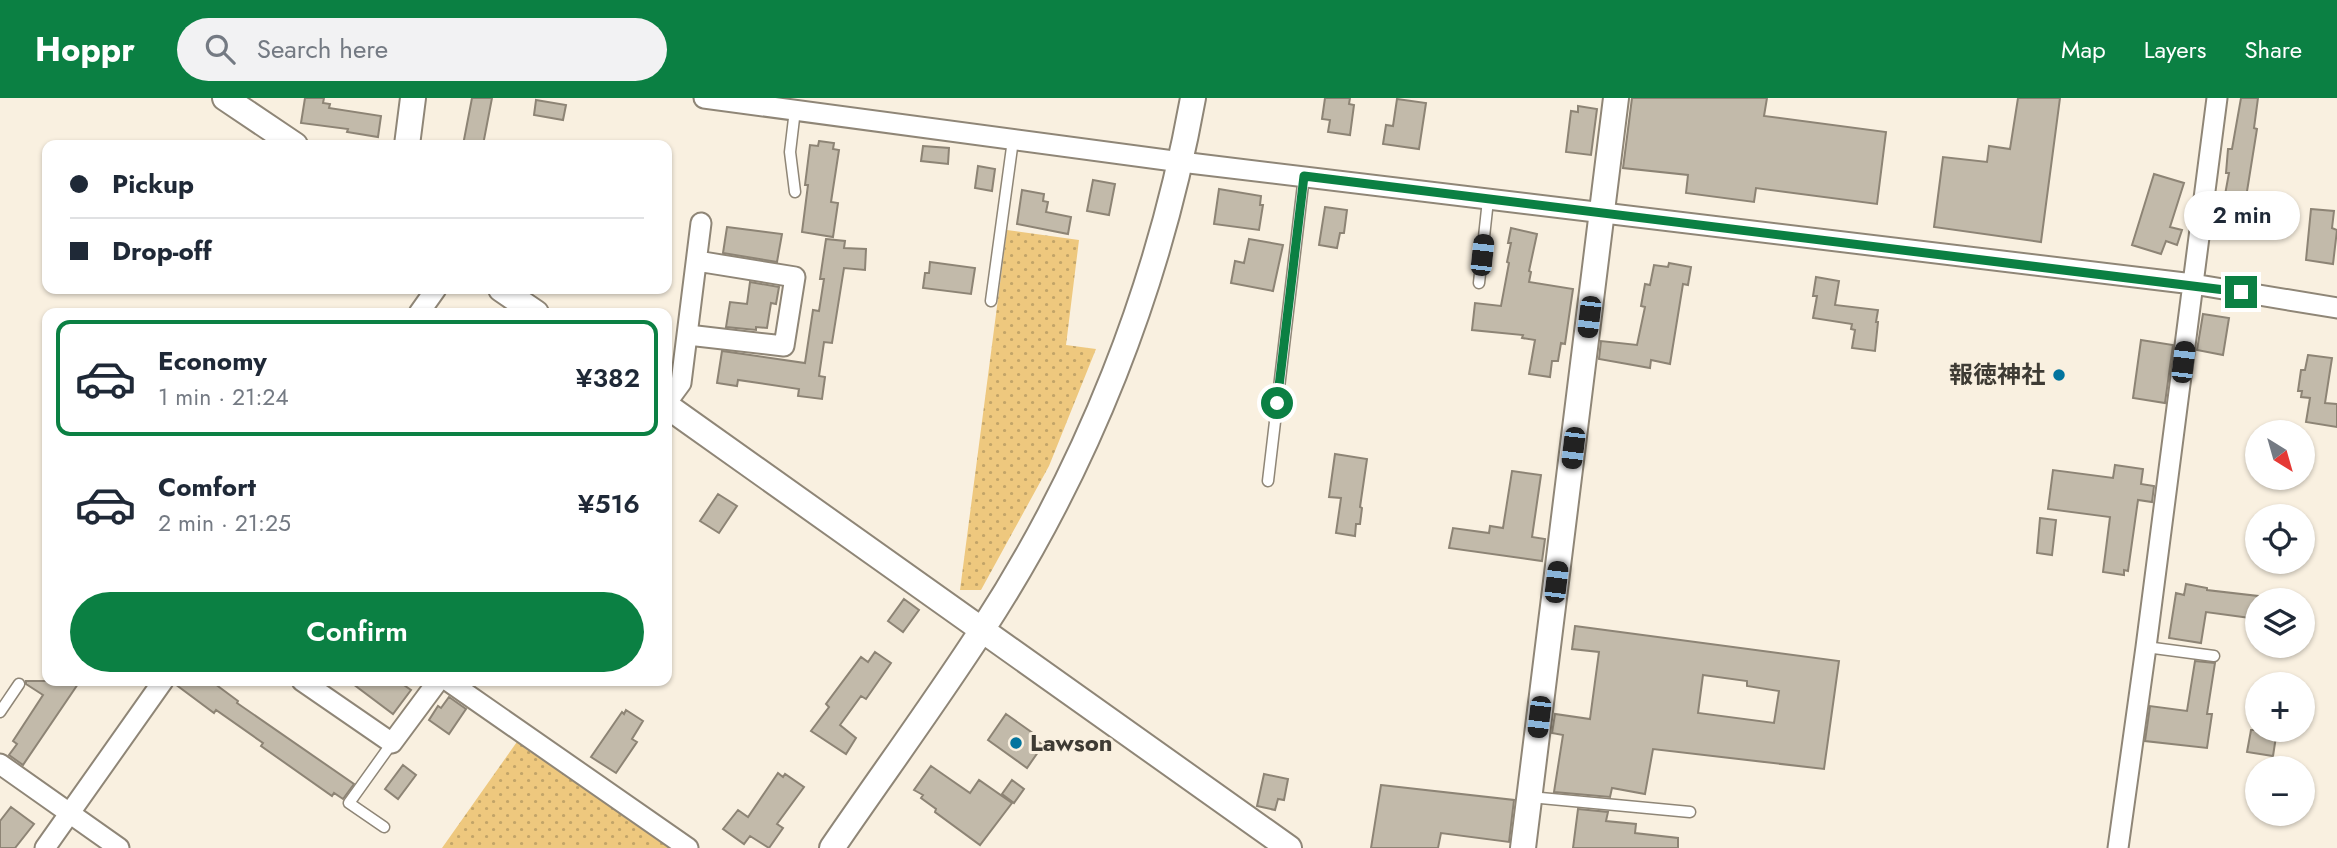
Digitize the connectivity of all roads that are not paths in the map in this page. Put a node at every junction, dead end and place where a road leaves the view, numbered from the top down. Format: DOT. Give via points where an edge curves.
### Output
graph roads {
  1 [pos="226,98"];
  2 [pos="413,98"];
  3 [pos="704,98"];
  4 [pos="1193,98"];
  5 [pos="1616,98"];
  6 [pos="2217,98"];
  7 [pos="795,110"];
  8 [pos="288,140"];
  9 [pos="408,140"];
  10 [pos="1013,140"];
  11 [pos="1181,162"];
  12 [pos="1304,176"];
  13 [pos="795,192"];
  14 [pos="1488,200"];
  15 [pos="1601,214"];
  16 [pos="701,223"];
  17 [pos="696,261"];
  18 [pos="1479,283"];
  19 [pos="2193,285"];
  20 [pos="508,294"];
  21 [pos="991,301"];
  22 [pos="2337,307"];
  23 [pos="529,308"];
  24 [pos="688,335"];
  25 [pos="672,396"];
  26 [pos="672,408"];
  27 [pos="1268,481"];
  28 [pos="983,629"];
  29 [pos="2146,647"];
  30 [pos="2214,656"];
  31 [pos="19,684"];
  32 [pos="159,686"];
  33 [pos="309,686"];
  34 [pos="434,686"];
  35 [pos="455,686"];
  36 [pos="0,712"];
  37 [pos="392,743"];
  38 [pos="0,765"];
  39 [pos="1529,797"];
  40 [pos="1690,812"];
  41 [pos="70,813"];
  42 [pos="384,827"];
  43 [pos="45,848"];
  44 [pos="119,848"];
  45 [pos="688,848"];
  46 [pos="832,848"];
  47 [pos="1289,848"];
  48 [pos="1523,848"];
  49 [pos="2118,848"];
  1 -- 8 [label="street"];
  2 -- 9 [label="street"];
  3 -- 7 [label="street"];
  4 -- 11 [label="street"];
  5 -- 15 [label="street"];
  6 -- 19 [label="street"];
  7 -- 10 [label="street"];
  7 -- 13 [label="lane" via="790,152"];
  10 -- 11 [label="street"];
  10 -- 21 [label="lane"];
  11 -- 12 [label="street"];
  11 -- 28 [label="street" via="1143,297 1103,406 1043,527"];
  12 -- 14 [label="street"];
  12 -- 27 [label="lane"];
  14 -- 15 [label="street"];
  14 -- 18 [label="lane"];
  15 -- 19 [label="street"];
  15 -- 39 [label="street"];
  16 -- 17 [label="street"];
  17 -- 24 [label="street"];
  17 -- 24 [label="street" via="795,277 784,345"];
  19 -- 22 [label="street"];
  19 -- 29 [label="street"];
  20 -- 23 [label="street"];
  24 -- 25 [label="street" via="681,383"];
  26 -- 28 [label="street"];
  28 -- 46 [label="street"];
  28 -- 47 [label="street"];
  29 -- 30 [label="lane"];
  29 -- 49 [label="street"];
  31 -- 36 [label="lane"];
  32 -- 41 [label="street"];
  33 -- 37 [label="street"];
  34 -- 37 [label="street"];
  35 -- 45 [label="street"];
  37 -- 42 [label="lane" via="349,803"];
  38 -- 41 [label="street"];
  39 -- 40 [label="lane"];
  39 -- 48 [label="street"];
  41 -- 43 [label="street"];
  41 -- 44 [label="street"];
}
